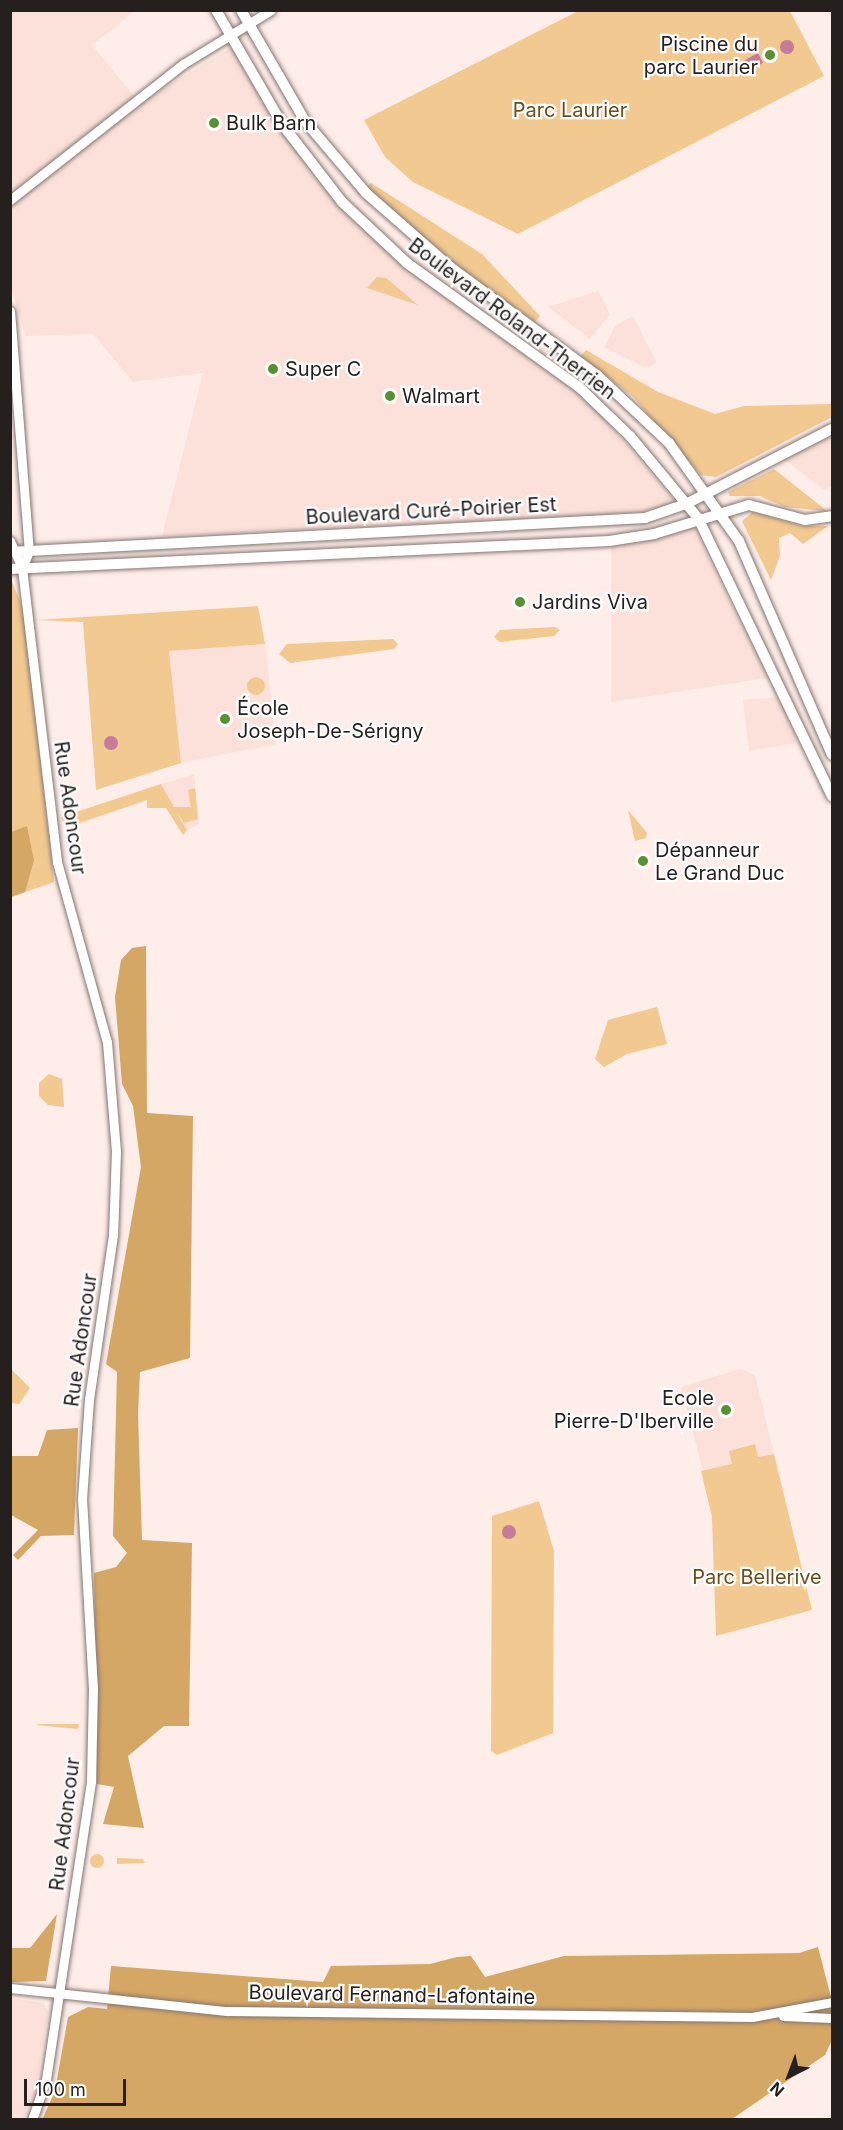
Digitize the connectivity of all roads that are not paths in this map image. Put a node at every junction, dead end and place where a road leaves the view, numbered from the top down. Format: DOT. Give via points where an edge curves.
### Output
graph roads {
  1 [pos="216,10"];
  2 [pos="241,10"];
  3 [pos="271,10"];
  4 [pos="248,23"];
  5 [pos="229,35"];
  6 [pos="10,200"];
  7 [pos="10,311"];
  8 [pos="832,429"];
  9 [pos="708,492"];
  10 [pos="686,504"];
  11 [pos="721,510"];
  12 [pos="832,516"];
  13 [pos="698,518"];
  14 [pos="10,541"];
  15 [pos="29,551"];
  16 [pos="11,552"];
  17 [pos="16,568"];
  18 [pos="832,755"];
  19 [pos="832,796"];
  20 [pos="10,1988"];
  21 [pos="59,1994"];
  22 [pos="832,2002"];
  23 [pos="775,2015"];
  24 [pos="832,2018"];
  25 [pos="32,2120"];
  1 -- 5 [label="main road, Boulevard Roland-Therrien"];
  2 -- 4 [label="main road, Boulevard Roland-Therrien"];
  3 -- 4 [label="street"];
  4 -- 5 [label="street"];
  4 -- 9 [label="main road, Boulevard Roland-Therrien" via="304,121 366,194 449,266 597,375 669,443"];
  5 -- 6 [label="street" via="135,99"];
  5 -- 10 [label="main road, Boulevard Roland-Therrien" via="299,150 342,202 407,263 579,387 630,436"];
  7 -- 15 [label="street, Rue Adoncour"];
  8 -- 9 [label="main road, Boulevard Curé-Poirier Est"];
  9 -- 10 [label="main road, Boulevard Curé-Poirier Est"];
  9 -- 11 [label="main road, Boulevard Roland-Therrien"];
  10 -- 13 [label="main road, Boulevard Roland-Therrien"];
  10 -- 15 [label="main road, Boulevard Curé-Poirier Est" via="645,518"];
  11 -- 12 [label="main road, Boulevard Curé-Poirier Est" via="749,505 805,520"];
  11 -- 13 [label="main road, Boulevard Curé-Poirier Est"];
  11 -- 18 [label="main road, Boulevard Roland-Therrien"];
  13 -- 17 [label="main road, Boulevard Curé-Poirier Est" via="654,534 609,541"];
  13 -- 19 [label="main road, Boulevard Roland-Therrien"];
  14 -- 16 [label="street, Rue Adoncour"];
  15 -- 16 [label="main road, Boulevard Curé-Poirier Est"];
  15 -- 17 [label="street, Rue Adoncour"];
  16 -- 17 [label="street, Rue Adoncour"];
  17 -- 21 [label="street, Rue Adoncour" via="53,843 105,1031 116,1151 113,1235 89,1399 82,1498 93,1687 91,1782"];
  20 -- 21 [label="street, Boulevard Fernand-Lafontaine"];
  21 -- 23 [label="street, Boulevard Fernand-Lafontaine" via="227,2012"];
  21 -- 25 [label="street, Rue Adoncour" via="46,2079"];
  22 -- 23 [label="street, Boulevard Fernand-Lafontaine"];
  23 -- 24 [label="street, Boulevard Fernand-Lafontaine"];
}
